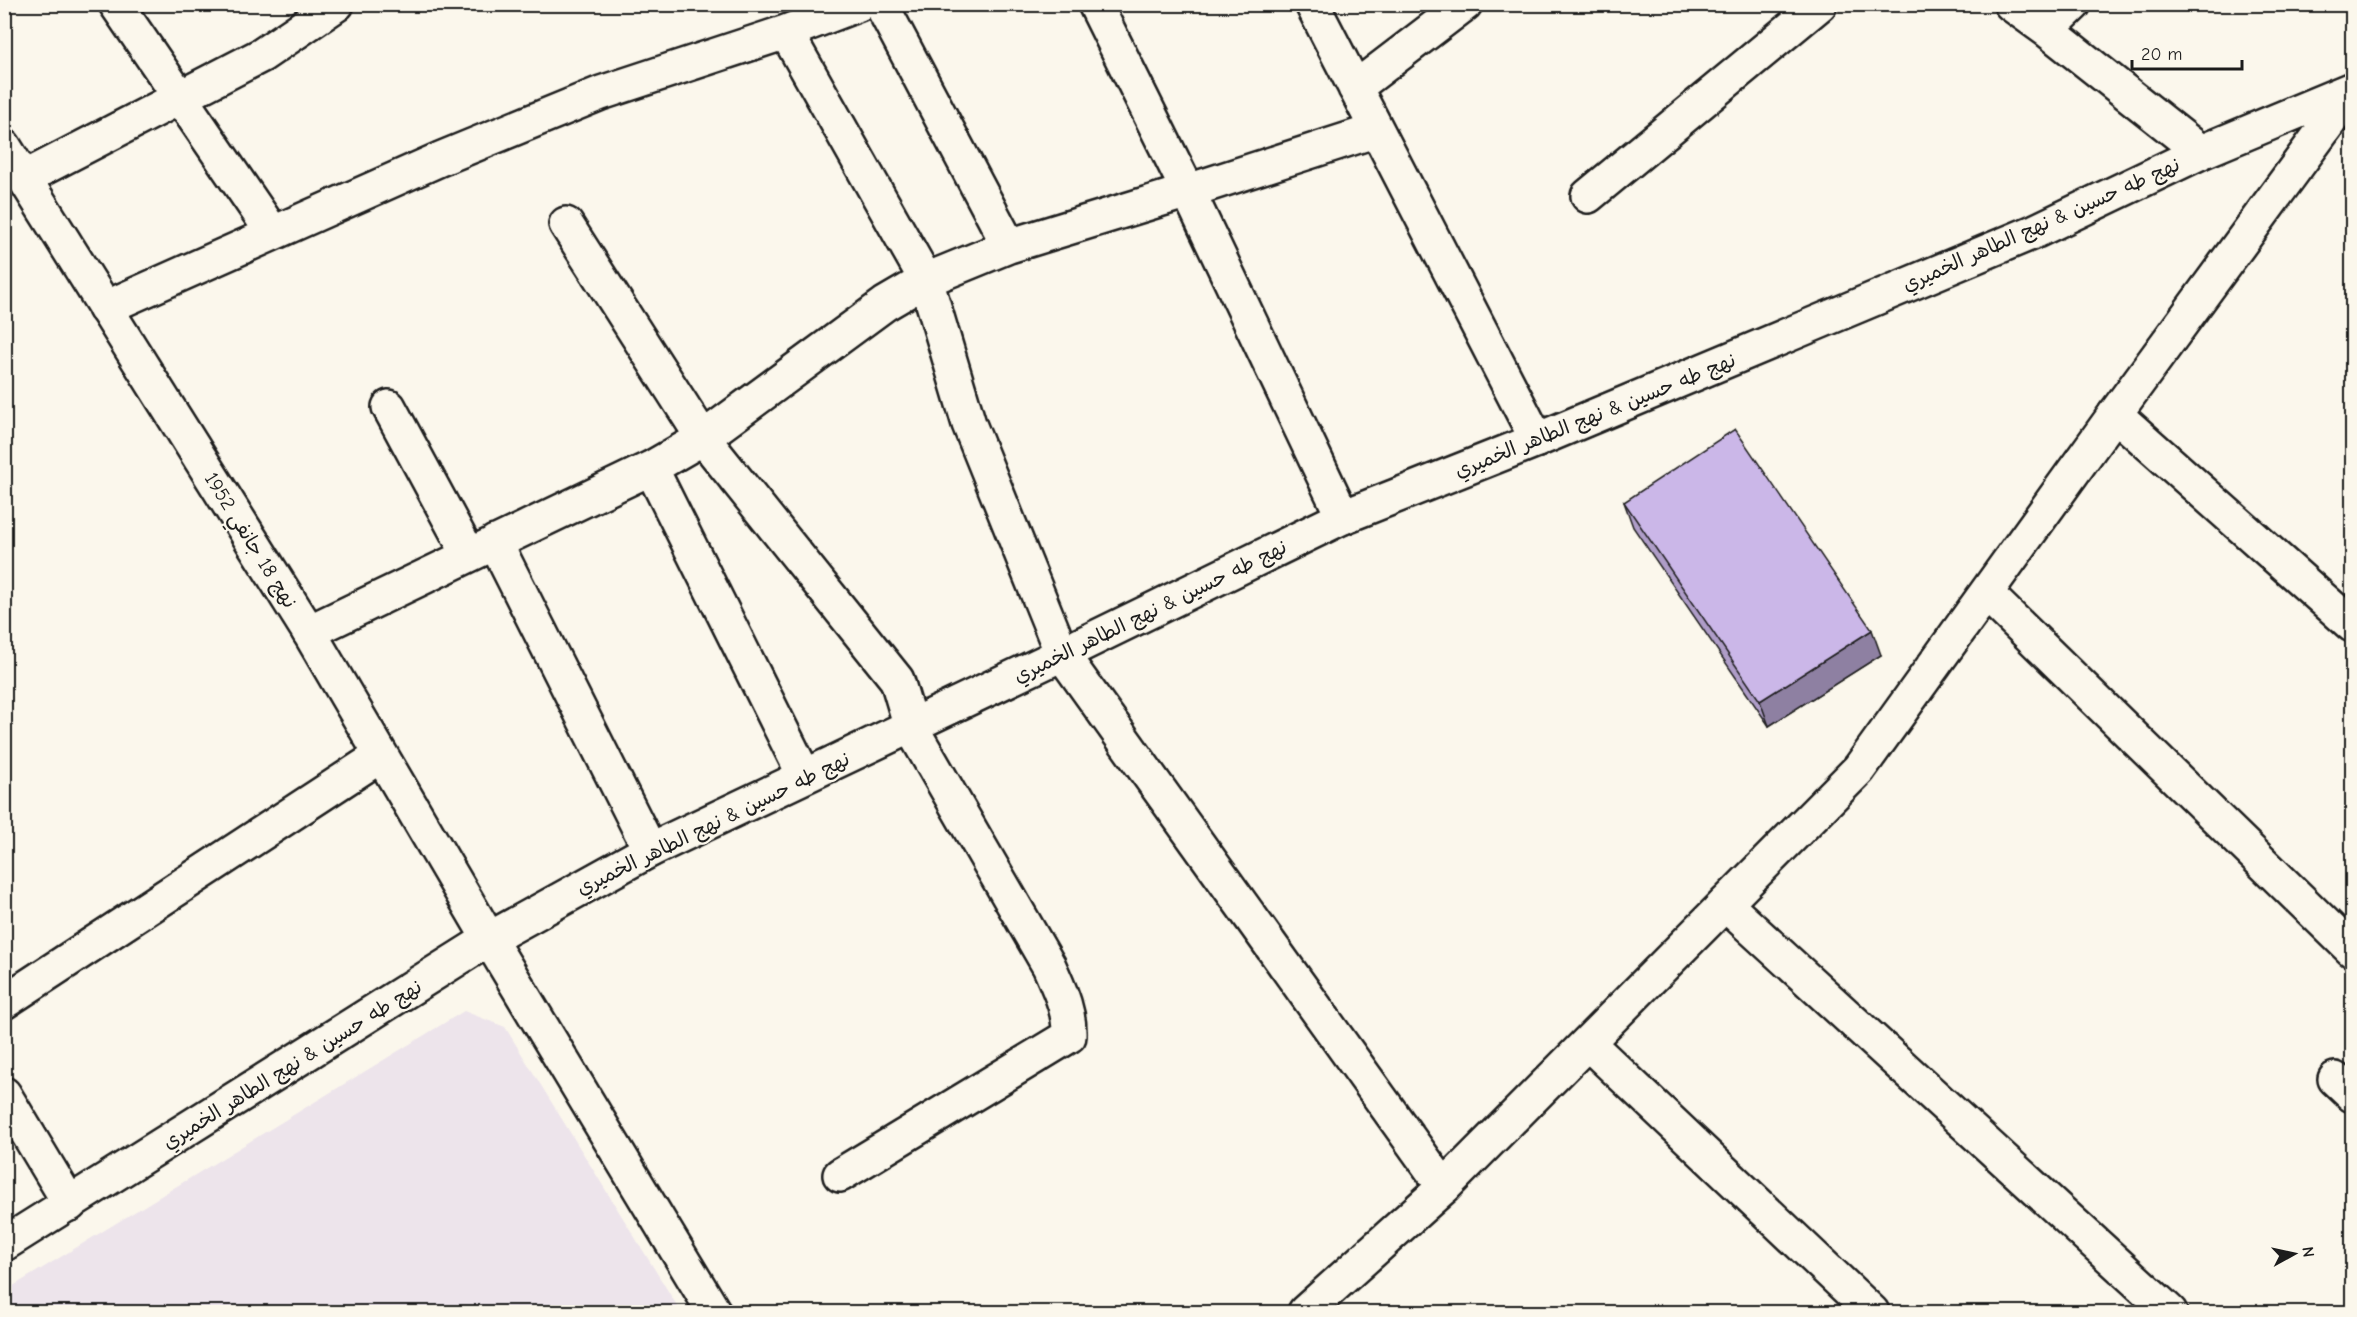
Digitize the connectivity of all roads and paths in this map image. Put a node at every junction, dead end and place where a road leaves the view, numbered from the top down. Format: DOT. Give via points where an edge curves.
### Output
graph roads {
  1 [pos="116,4"];
  2 [pos="337,4"];
  3 [pos="859,4"];
  4 [pos="881,4"];
  5 [pos="1095,4"];
  6 [pos="1312,4"];
  7 [pos="1465,4"];
  8 [pos="1820,4"];
  9 [pos="2011,4"];
  10 [pos="2074,4"];
  11 [pos="2048,30"];
  12 [pos="786,32"];
  13 [pos="1355,88"];
  14 [pos="2352,90"];
  15 [pos="181,98"];
  16 [pos="1377,130"];
  17 [pos="4,146"];
  18 [pos="2200,152"];
  19 [pos="24,178"];
  20 [pos="1188,191"];
  21 [pos="1588,196"];
  22 [pos="566,224"];
  23 [pos="273,232"];
  24 [pos="1009,246"];
  25 [pos="926,280"];
  26 [pos="105,308"];
  27 [pos="389,407"];
  28 [pos="2115,414"];
  29 [pos="703,438"];
  30 [pos="1537,440"];
  31 [pos="651,468"];
  32 [pos="1343,517"];
  33 [pos="482,549"];
  34 [pos="1987,594"];
  35 [pos="2352,626"];
  36 [pos="309,632"];
  37 [pos="1062,654"];
  38 [pos="911,727"];
  39 [pos="380,756"];
  40 [pos="804,775"];
  41 [pos="650,850"];
  42 [pos="1725,904"];
  43 [pos="489,939"];
  44 [pos="2352,950"];
  45 [pos="4,1002"];
  46 [pos="1588,1043"];
  47 [pos="4,1094"];
  48 [pos="840,1175"];
  49 [pos="1444,1187"];
  50 [pos="70,1204"];
  51 [pos="4,1244"];
  52 [pos="714,1312"];
  53 [pos="1305,1312"];
  54 [pos="1872,1312"];
  55 [pos="2170,1312"];
  1 -- 15 [label="street"];
  2 -- 15 [label="street" via="262,55"];
  3 -- 12 [label="street"];
  4 -- 24 [label="street"];
  5 -- 20 [label="street"];
  6 -- 13 [label="street"];
  7 -- 13 [label="street"];
  8 -- 21 [label="street"];
  9 -- 11 [label="street"];
  10 -- 11 [label="street"];
  11 -- 18 [label="street"];
  12 -- 23 [label="street" via="601,93"];
  12 -- 25 [label="street"];
  13 -- 16 [label="street"];
  14 -- 18 [label="street, نهج طه حسين & نهج الطاهر الخميري"];
  14 -- 28 [label="street"];
  15 -- 19 [label="street"];
  15 -- 23 [label="street"];
  16 -- 20 [label="street"];
  16 -- 30 [label="street"];
  17 -- 19 [label="street, نهج 18 جانفي 1952"];
  18 -- 30 [label="street, نهج طه حسين & نهج الطاهر الخميري" via="2036,231"];
  19 -- 26 [label="street, نهج 18 جانفي 1952"];
  20 -- 24 [label="street"];
  20 -- 32 [label="street"];
  22 -- 29 [label="street"];
  23 -- 26 [label="street"];
  24 -- 25 [label="street"];
  25 -- 29 [label="street" via="885,304"];
  25 -- 37 [label="street" via="969,424"];
  26 -- 36 [label="street, نهج 18 جانفي 1952"];
  27 -- 33 [label="street"];
  28 -- 34 [label="street"];
  28 -- 35 [label="street"];
  29 -- 31 [label="street"];
  29 -- 38 [label="street" via="897,680"];
  30 -- 32 [label="street, نهج طه حسين & نهج الطاهر الخميري"];
  31 -- 33 [label="street"];
  31 -- 40 [label="street"];
  32 -- 37 [label="street, نهج طه حسين & نهج الطاهر الخميري"];
  33 -- 36 [label="street"];
  33 -- 41 [label="street"];
  34 -- 42 [label="street" via="1859,769"];
  34 -- 44 [label="street"];
  36 -- 39 [label="street, نهج 18 جانفي 1952"];
  37 -- 38 [label="street, نهج طه حسين & نهج الطاهر الخميري"];
  37 -- 49 [label="street"];
  38 -- 40 [label="street, نهج طه حسين & نهج الطاهر الخميري"];
  38 -- 48 [label="street" via="1049,966 1065,1002 1069,1036"];
  39 -- 43 [label="street, نهج 18 جانفي 1952"];
  39 -- 45 [label="street"];
  40 -- 41 [label="street, نهج طه حسين & نهج الطاهر الخميري"];
  41 -- 43 [label="street, نهج طه حسين & نهج الطاهر الخميري"];
  42 -- 46 [label="street"];
  42 -- 55 [label="street"];
  43 -- 50 [label="street, نهج طه حسين & نهج الطاهر الخميري"];
  43 -- 52 [label="street, نهج 18 جانفي 1952"];
  46 -- 49 [label="street"];
  46 -- 54 [label="street"];
  47 -- 50 [label="street"];
  49 -- 53 [label="street"];
  50 -- 51 [label="street, نهج طه حسين & نهج الطاهر الخميري"];
}
